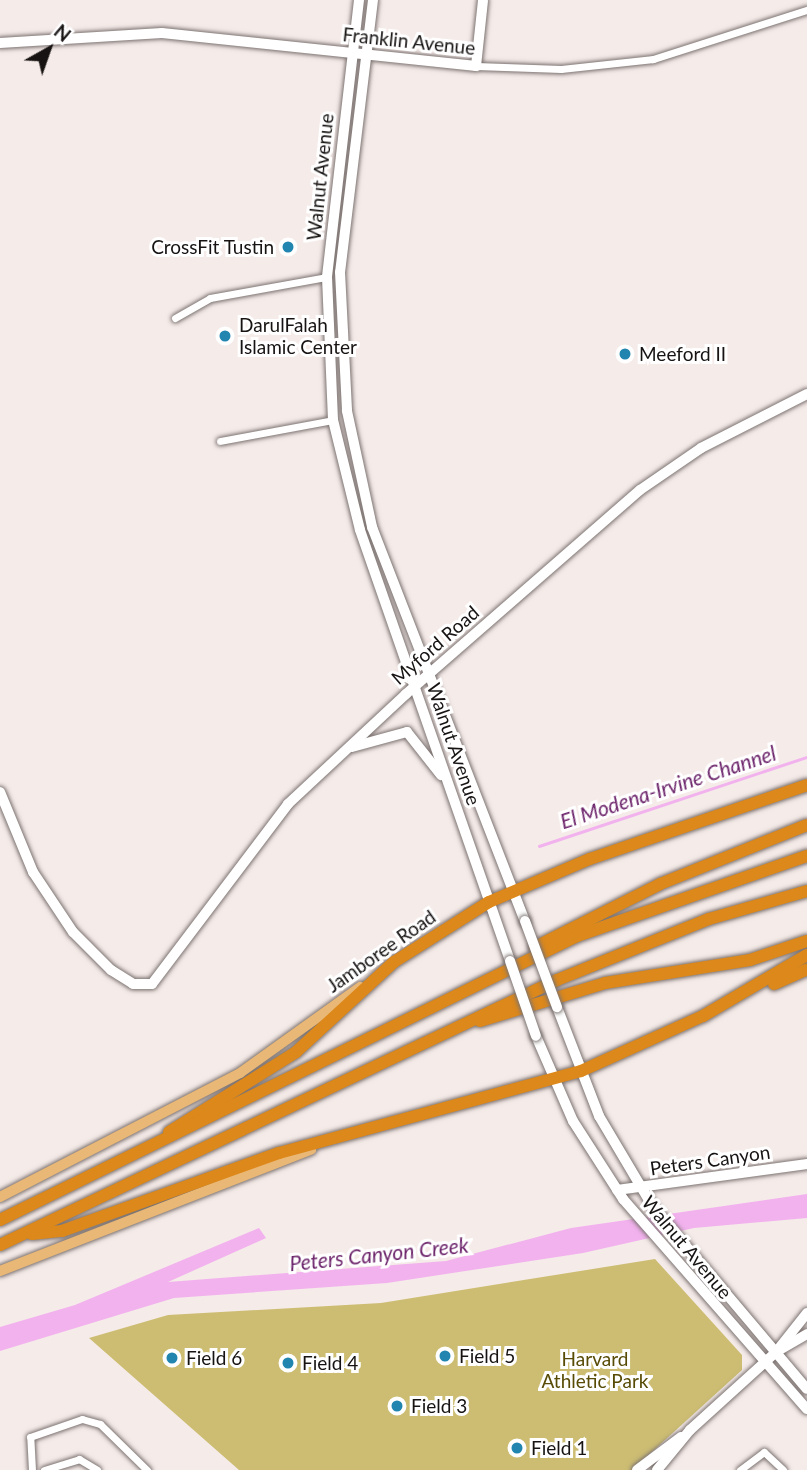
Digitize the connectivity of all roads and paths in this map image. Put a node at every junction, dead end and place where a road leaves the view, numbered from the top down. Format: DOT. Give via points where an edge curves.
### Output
graph roads {
  1 [pos="359,0"];
  2 [pos="373,0"];
  3 [pos="483,0"];
  4 [pos="807,10"];
  5 [pos="0,43"];
  6 [pos="351,53"];
  7 [pos="367,55"];
  8 [pos="476,66"];
  9 [pos="327,277"];
  10 [pos="175,318"];
  11 [pos="807,394"];
  12 [pos="334,420"];
  13 [pos="220,441"];
  14 [pos="427,675"];
  15 [pos="416,685"];
  16 [pos="345,750"];
  17 [pos="804,787"];
  18 [pos="0,792"];
  19 [pos="458,808"];
  20 [pos="807,825"];
  21 [pos="807,856"];
  22 [pos="513,891"];
  23 [pos="807,891"];
  24 [pos="489,902"];
  25 [pos="807,941"];
  26 [pos="807,956"];
  27 [pos="394,962"];
  28 [pos="807,968"];
  29 [pos="445,1001"];
  30 [pos="703,1016"];
  31 [pos="463,1024"];
  32 [pos="581,1071"];
  33 [pos="552,1082"];
  34 [pos="344,1138"];
  35 [pos="155,1144"];
  36 [pos="807,1164"];
  37 [pos="640,1187"];
  38 [pos="617,1190"];
  39 [pos="0,1197"];
  40 [pos="0,1220"];
  41 [pos="21,1235"];
  42 [pos="0,1245"];
  43 [pos="0,1270"];
  44 [pos="807,1313"];
  45 [pos="807,1334"];
  46 [pos="776,1353"];
  47 [pos="765,1363"];
  48 [pos="807,1389"];
  49 [pos="807,1409"];
  50 [pos="690,1430"];
  51 [pos="32,1470"];
  52 [pos="44,1470"];
  53 [pos="97,1470"];
  54 [pos="147,1470"];
  55 [pos="638,1470"];
  56 [pos="657,1470"];
  57 [pos="740,1470"];
  58 [pos="783,1470"];
  1 -- 6 [label="main road, Walnut Avenue"];
  2 -- 7 [label="main road, Walnut Avenue"];
  3 -- 8 [label="main road"];
  4 -- 8 [label="street, Franklin Avenue" via="734,38 653,59 561,69"];
  5 -- 6 [label="main road, Franklin Avenue" via="162,33"];
  6 -- 7 [label="main road, Franklin Avenue"];
  6 -- 9 [label="main road, Walnut Avenue"];
  7 -- 8 [label="main road, Franklin Avenue"];
  7 -- 14 [label="main road, Walnut Avenue" via="340,272 342,367 372,527"];
  9 -- 10 [label="street" via="210,298"];
  9 -- 12 [label="main road, Walnut Avenue"];
  11 -- 14 [label="main road, Myford Road" via="701,447 640,490"];
  12 -- 13 [label="street"];
  12 -- 15 [label="main road, Walnut Avenue" via="360,530"];
  14 -- 15 [label="main road, Myford Road"];
  14 -- 22 [label="main road, Walnut Avenue"];
  15 -- 16 [label="main road, Myford Road"];
  15 -- 19 [label="main road, Walnut Avenue"];
  16 -- 18 [label="main road, Myford Road" via="288,804 161,978 144,987 90,953 62,919 21,849"];
  16 -- 19 [label="main road" via="391,731 412,734"];
  17 -- 22 [label="highway, Jamboree Road"];
  19 -- 24 [label="main road, Walnut Avenue"];
  20 -- 29 [label="highway" via="597,915"];
  21 -- 29 [label="highway" via="577,936"];
  22 -- 24 [label="highway, Jamboree Road"];
  22 -- 32 [label="main road, Walnut Avenue, bridge"];
  23 -- 31 [label="highway" via="686,928"];
  24 -- 27 [label="highway, Jamboree Road"];
  24 -- 33 [label="main road, Walnut Avenue, bridge"];
  25 -- 31 [label="highway" via="750,960 605,983"];
  26 -- 30 [label="highway"];
  27 -- 35 [label="highway" via="296,1052"];
  27 -- 39 [label="main road, Jamboree Road" via="240,1073"];
  28 -- 30 [label="highway"];
  29 -- 35 [label="highway"];
  30 -- 32 [label="highway"];
  31 -- 41 [label="highway"];
  32 -- 33 [label="highway"];
  32 -- 37 [label="main road, Walnut Avenue"];
  33 -- 34 [label="highway"];
  33 -- 38 [label="main road, Walnut Avenue"];
  34 -- 41 [label="highway" via="279,1153 62,1231"];
  34 -- 43 [label="main road"];
  35 -- 40 [label="highway"];
  36 -- 37 [label="main road, Peters Canyon"];
  37 -- 38 [label="main road, Peters Canyon"];
  37 -- 46 [label="main road, Walnut Avenue" via="677,1238"];
  38 -- 47 [label="main road, Walnut Avenue" via="657,1243"];
  41 -- 42 [label="highway"];
  44 -- 46 [label="main road"];
  45 -- 46 [label="main road"];
  46 -- 47 [label="main road"];
  46 -- 48 [label="main road, Walnut Avenue"];
  47 -- 49 [label="main road, Walnut Avenue"];
  47 -- 50 [label="main road"];
  50 -- 55 [label="main road"];
  50 -- 56 [label="main road"];
  51 -- 54 [label="street" via="28,1441 75,1420 91,1420"];
  52 -- 53 [label="street" via="79,1459"];
  57 -- 58 [label="street" via="764,1452"];
}
